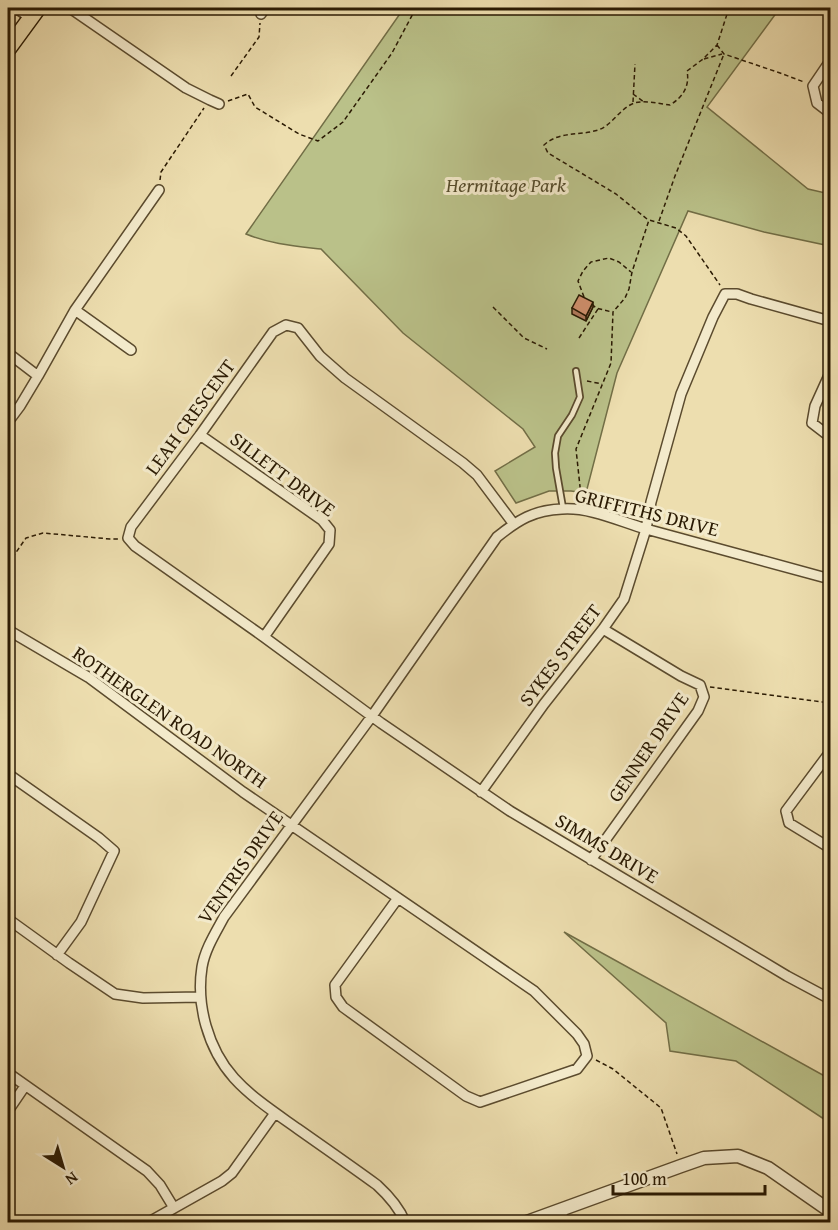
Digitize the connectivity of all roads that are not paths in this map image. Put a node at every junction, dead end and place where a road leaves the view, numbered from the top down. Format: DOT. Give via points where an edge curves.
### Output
graph roads {
  1 [pos="12,8"];
  2 [pos="70,8"];
  3 [pos="33,14"];
  4 [pos="8,46"];
  5 [pos="831,61"];
  6 [pos="219,104"];
  7 [pos="831,113"];
  8 [pos="159,190"];
  9 [pos="75,310"];
  10 [pos="831,321"];
  11 [pos="131,350"];
  12 [pos="8,353"];
  13 [pos="576,371"];
  14 [pos="831,373"];
  15 [pos="38,376"];
  16 [pos="8,423"];
  17 [pos="831,434"];
  18 [pos="200,435"];
  19 [pos="563,508"];
  20 [pos="513,524"];
  21 [pos="646,529"];
  22 [pos="831,579"];
  23 [pos="603,628"];
  24 [pos="8,630"];
  25 [pos="264,637"];
  26 [pos="372,716"];
  27 [pos="831,752"];
  28 [pos="8,774"];
  29 [pos="482,792"];
  30 [pos="291,824"];
  31 [pos="831,848"];
  32 [pos="591,860"];
  33 [pos="398,898"];
  34 [pos="8,919"];
  35 [pos="57,955"];
  36 [pos="200,997"];
  37 [pos="831,999"];
  38 [pos="8,1073"];
  39 [pos="25,1086"];
  40 [pos="8,1111"];
  41 [pos="276,1113"];
  42 [pos="174,1208"];
  43 [pos="831,1211"];
  44 [pos="562,1217"];
  45 [pos="148,1222"];
  46 [pos="405,1222"];
  47 [pos="527,1222"];
  1 -- 3 [label="lane"];
  2 -- 6 [label="street" via="186,88"];
  3 -- 4 [label="main road"];
  5 -- 7 [label="street" via="813,86 817,103"];
  8 -- 9 [label="street"];
  9 -- 11 [label="street"];
  9 -- 15 [label="street"];
  10 -- 21 [label="street, SYKES STREET" via="726,294 681,394"];
  12 -- 15 [label="street"];
  13 -- 19 [label="lane" via="580,397 558,436 555,453"];
  14 -- 17 [label="street" via="815,405 812,423"];
  15 -- 16 [label="street"];
  18 -- 20 [label="street, LEAH CRESCENT" via="273,332 286,325 298,328 320,356 345,378 477,475"];
  18 -- 25 [label="street, SILLETT DRIVE" via="322,520 330,530 329,544"];
  18 -- 25 [label="street, LEAH CRESCENT" via="131,528 128,538"];
  19 -- 20 [label="street, GRIFFITHS DRIVE" via="536,512"];
  19 -- 21 [label="street, GRIFFITHS DRIVE" via="584,510"];
  20 -- 26 [label="street, GRIFFITHS DRIVE" via="497,537"];
  21 -- 22 [label="street, GRIFFITHS DRIVE"];
  21 -- 23 [label="street, SYKES STREET" via="624,599"];
  23 -- 29 [label="street, SYKES STREET"];
  23 -- 32 [label="street, GENNER DRIVE" via="700,685 704,697 698,711"];
  24 -- 30 [label="street, ROTHERGLEN ROAD NORTH" via="88,677"];
  25 -- 26 [label="street"];
  26 -- 29 [label="street, SIMMS DRIVE"];
  26 -- 30 [label="street, VENTRIS DRIVE"];
  27 -- 31 [label="street" via="786,811 789,823"];
  28 -- 35 [label="street" via="114,851 81,922"];
  29 -- 32 [label="street, SIMMS DRIVE"];
  30 -- 33 [label="street, ROTHERGLEN ROAD NORTH"];
  30 -- 36 [label="street, VENTRIS DRIVE" via="210,942 202,966"];
  32 -- 37 [label="street, SIMMS DRIVE"];
  33 -- 33 [label="street, ROTHERGLEN ROAD NORTH" via="335,985 336,998 343,1007 466,1096 480,1102 577,1069 587,1056 584,1044 534,991"];
  34 -- 35 [label="street"];
  35 -- 36 [label="street" via="116,994 143,998"];
  36 -- 41 [label="street, VENTRIS DRIVE" via="219,1058 235,1079"];
  38 -- 39 [label="street"];
  39 -- 40 [label="street"];
  39 -- 42 [label="street" via="147,1171"];
  41 -- 42 [label="street" via="232,1173"];
  41 -- 46 [label="street, VENTRIS DRIVE" via="377,1185 391,1198"];
  42 -- 45 [label="street"];
  43 -- 44 [label="street" via="768,1168 738,1156 704,1158"];
  44 -- 47 [label="street"];
}
